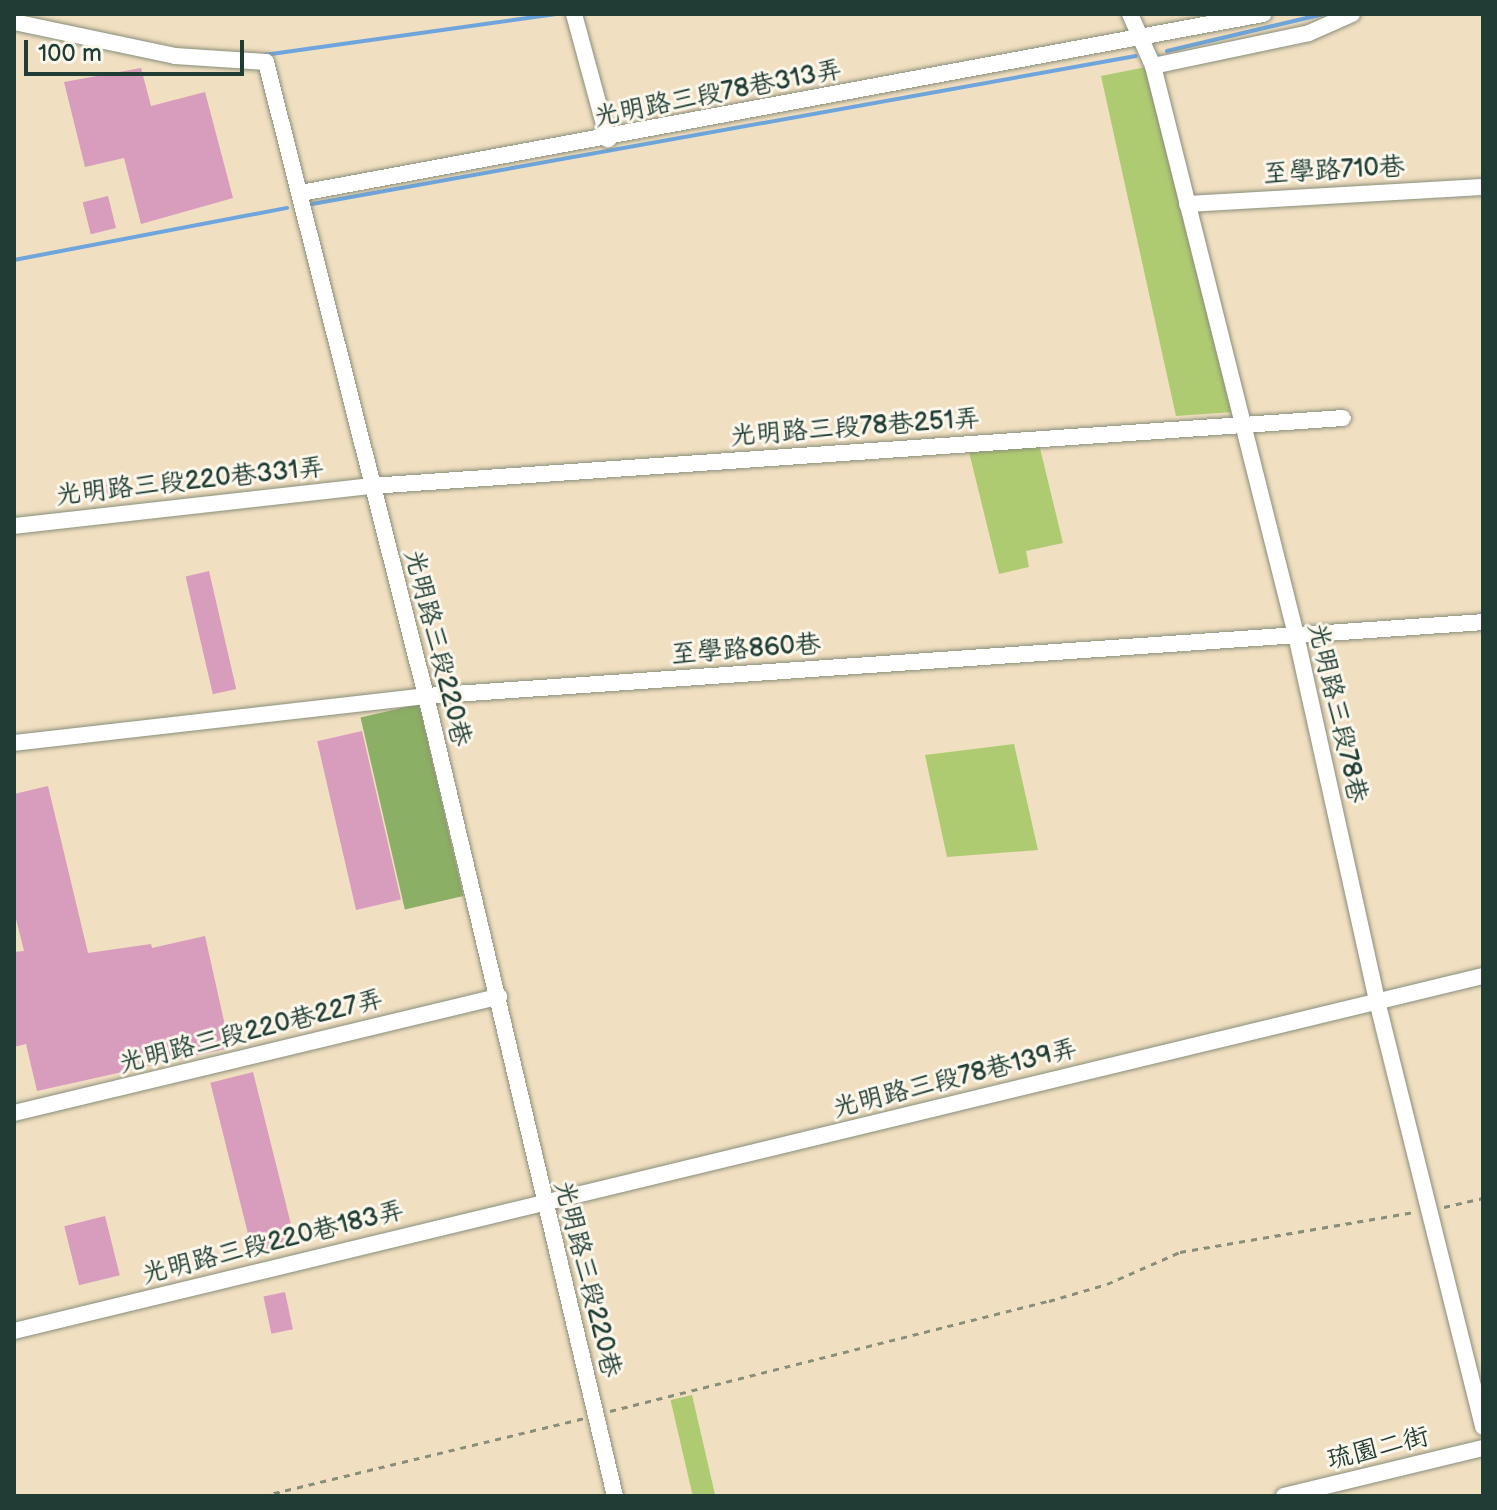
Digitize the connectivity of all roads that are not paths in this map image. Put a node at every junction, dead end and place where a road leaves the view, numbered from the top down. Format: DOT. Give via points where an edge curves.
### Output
graph roads {
  1 [pos="574,14"];
  2 [pos="1130,14"];
  3 [pos="1263,14"];
  4 [pos="1352,14"];
  5 [pos="14,22"];
  6 [pos="1142,36"];
  7 [pos="1153,66"];
  8 [pos="608,139"];
  9 [pos="1483,187"];
  10 [pos="301,193"];
  11 [pos="1187,204"];
  12 [pos="1343,418"];
  13 [pos="1242,425"];
  14 [pos="371,486"];
  15 [pos="14,526"];
  16 [pos="1483,622"];
  17 [pos="1296,635"];
  18 [pos="426,696"];
  19 [pos="14,743"];
  20 [pos="1483,976"];
  21 [pos="499,997"];
  22 [pos="1377,1001"];
  23 [pos="14,1113"];
  24 [pos="544,1203"];
  25 [pos="14,1331"];
  26 [pos="1483,1427"];
  27 [pos="1483,1448"];
  28 [pos="615,1496"];
  29 [pos="1284,1496"];
  1 -- 8 [label="street"];
  2 -- 6 [label="street, 光明路三段78巷"];
  3 -- 6 [label="street, 光明路三段78巷313弄"];
  4 -- 7 [label="street" via="1309,33"];
  5 -- 10 [label="street, 光明路三段220巷" via="175,56 266,62"];
  6 -- 7 [label="street, 光明路三段78巷"];
  6 -- 8 [label="street, 光明路三段78巷313弄"];
  7 -- 11 [label="street, 光明路三段78巷"];
  8 -- 10 [label="street, 光明路三段78巷313弄"];
  9 -- 11 [label="street, 至學路710巷"];
  10 -- 14 [label="street, 光明路三段220巷"];
  11 -- 13 [label="street, 光明路三段78巷"];
  12 -- 13 [label="street, 光明路三段78巷251弄"];
  13 -- 14 [label="street, 光明路三段78巷251弄"];
  13 -- 17 [label="street, 光明路三段78巷"];
  14 -- 15 [label="street, 光明路三段220巷331弄"];
  14 -- 18 [label="street, 光明路三段220巷"];
  16 -- 17 [label="street, 至學路860巷"];
  17 -- 18 [label="street, 至學路860巷"];
  17 -- 22 [label="street, 光明路三段78巷"];
  18 -- 19 [label="street, 至學路860巷"];
  18 -- 21 [label="street, 光明路三段220巷"];
  20 -- 22 [label="street, 光明路三段78巷139弄"];
  21 -- 23 [label="street, 光明路三段220巷227弄"];
  21 -- 24 [label="street, 光明路三段220巷"];
  22 -- 24 [label="street, 光明路三段78巷139弄"];
  22 -- 26 [label="street, 光明路三段78巷"];
  24 -- 25 [label="street, 光明路三段220巷183弄"];
  24 -- 28 [label="street, 光明路三段220巷"];
  27 -- 29 [label="street, 琉園二街"];
}
